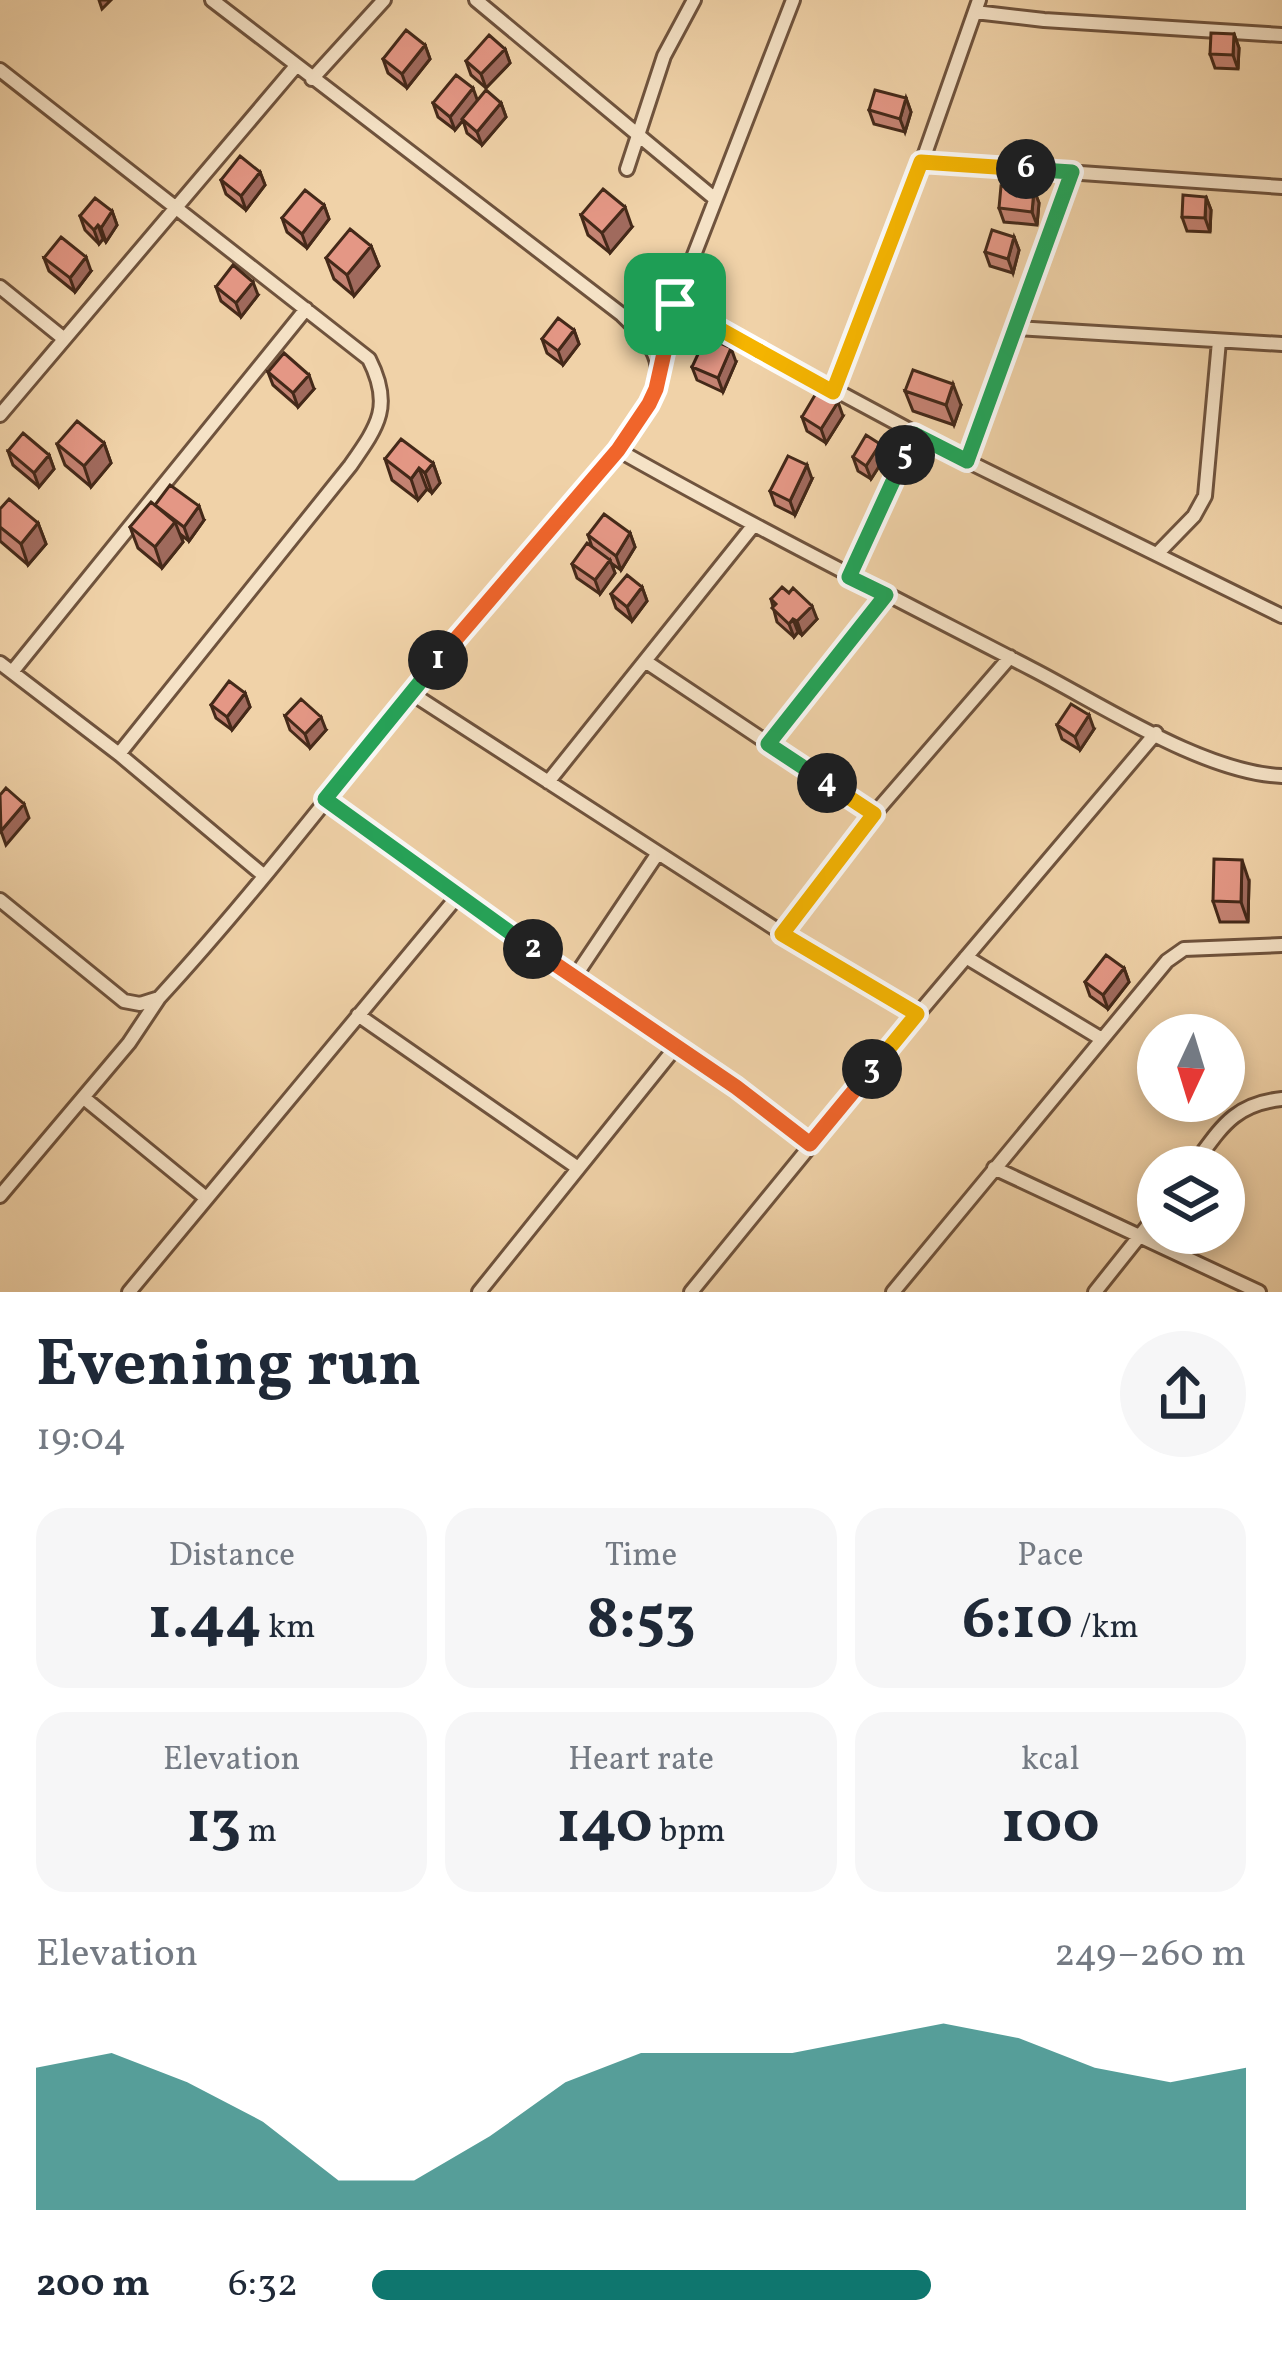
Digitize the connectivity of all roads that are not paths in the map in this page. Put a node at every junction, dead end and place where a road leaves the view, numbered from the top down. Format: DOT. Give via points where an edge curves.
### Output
graph roads {
  1 [pos="212,0"];
  2 [pos="384,0"];
  3 [pos="476,0"];
  4 [pos="694,0"];
  5 [pos="793,0"];
  6 [pos="977,6"];
  7 [pos="1282,35"];
  8 [pos="296,66"];
  9 [pos="0,70"];
  10 [pos="312,79"];
  11 [pos="639,132"];
  12 [pos="921,162"];
  13 [pos="627,170"];
  14 [pos="1072,172"];
  15 [pos="1282,187"];
  16 [pos="714,198"];
  17 [pos="178,208"];
  18 [pos="0,287"];
  19 [pos="675,304"];
  20 [pos="306,309"];
  21 [pos="1016,328"];
  22 [pos="63,338"];
  23 [pos="1219,340"];
  24 [pos="1282,344"];
  25 [pos="660,363"];
  26 [pos="833,392"];
  27 [pos="0,415"];
  28 [pos="914,434"];
  29 [pos="618,450"];
  30 [pos="967,461"];
  31 [pos="753,526"];
  32 [pos="1157,554"];
  33 [pos="849,577"];
  34 [pos="886,595"];
  35 [pos="1282,616"];
  36 [pos="1010,657"];
  37 [pos="645,661"];
  38 [pos="6,668"];
  39 [pos="411,693"];
  40 [pos="1156,733"];
  41 [pos="768,744"];
  42 [pos="119,754"];
  43 [pos="1282,776"];
  44 [pos="548,782"];
  45 [pos="325,799"];
  46 [pos="874,814"];
  47 [pos="658,853"];
  48 [pos="262,874"];
  49 [pos="457,897"];
  50 [pos="0,900"];
  51 [pos="782,934"];
  52 [pos="1282,945"];
  53 [pos="966,957"];
  54 [pos="574,978"];
  55 [pos="159,998"];
  56 [pos="917,1014"];
  57 [pos="358,1015"];
  58 [pos="1100,1038"];
  59 [pos="675,1048"];
  60 [pos="84,1098"];
  61 [pos="1282,1099"];
  62 [pos="810,1144"];
  63 [pos="1208,1146"];
  64 [pos="578,1168"];
  65 [pos="994,1168"];
  66 [pos="0,1196"];
  67 [pos="206,1198"];
  68 [pos="1137,1234"];
  69 [pos="1137,1241"];
  70 [pos="1179,1254"];
  71 [pos="486,1290"];
  72 [pos="129,1292"];
  73 [pos="691,1292"];
  74 [pos="893,1292"];
  75 [pos="1095,1292"];
  76 [pos="1259,1292"];
  1 -- 8 [label="street"];
  2 -- 10 [label="street"];
  3 -- 11 [label="street"];
  4 -- 11 [label="street" via="664,56"];
  5 -- 16 [label="street"];
  6 -- 7 [label="street" via="1044,20"];
  6 -- 12 [label="street"];
  8 -- 10 [label="street"];
  8 -- 17 [label="street"];
  9 -- 17 [label="street"];
  10 -- 25 [label="street" via="621,314"];
  11 -- 13 [label="street"];
  11 -- 16 [label="street"];
  12 -- 14 [label="street"];
  12 -- 26 [label="street"];
  14 -- 15 [label="street"];
  14 -- 21 [label="street"];
  16 -- 19 [label="street"];
  17 -- 20 [label="street"];
  17 -- 22 [label="street"];
  18 -- 22 [label="street"];
  19 -- 25 [label="street"];
  19 -- 26 [label="street"];
  20 -- 38 [label="street"];
  20 -- 42 [label="street" via="369,359 382,385 381,413 350,466"];
  21 -- 23 [label="street"];
  21 -- 30 [label="street"];
  22 -- 27 [label="street"];
  23 -- 24 [label="street"];
  23 -- 32 [label="street" via="1205,496"];
  25 -- 29 [label="street" via="656,389"];
  26 -- 28 [label="street"];
  28 -- 30 [label="street"];
  28 -- 33 [label="street"];
  29 -- 31 [label="street"];
  29 -- 39 [label="street"];
  30 -- 32 [label="street"];
  31 -- 33 [label="street"];
  31 -- 37 [label="street"];
  32 -- 35 [label="street"];
  33 -- 34 [label="street"];
  34 -- 36 [label="street"];
  34 -- 41 [label="street"];
  36 -- 40 [label="street"];
  36 -- 46 [label="street"];
  37 -- 41 [label="street"];
  37 -- 44 [label="street"];
  38 -- 42 [label="street"];
  39 -- 44 [label="street"];
  39 -- 45 [label="street"];
  40 -- 43 [label="street" via="1232,770"];
  40 -- 53 [label="street"];
  41 -- 46 [label="street"];
  42 -- 48 [label="street"];
  44 -- 47 [label="street"];
  45 -- 48 [label="street"];
  45 -- 49 [label="street"];
  46 -- 51 [label="street"];
  47 -- 51 [label="street"];
  47 -- 54 [label="street"];
  48 -- 55 [label="street"];
  49 -- 54 [label="street"];
  49 -- 57 [label="street"];
  50 -- 55 [label="street" via="124,1001"];
  51 -- 56 [label="street"];
  52 -- 58 [label="street" via="1184,949"];
  53 -- 56 [label="street"];
  53 -- 58 [label="street"];
  54 -- 59 [label="street"];
  55 -- 60 [label="street"];
  56 -- 62 [label="street"];
  57 -- 64 [label="street"];
  57 -- 67 [label="street"];
  58 -- 65 [label="street"];
  59 -- 62 [label="street"];
  59 -- 64 [label="street"];
  60 -- 66 [label="street"];
  60 -- 67 [label="street"];
  61 -- 63 [label="street" via="1256,1101 1229,1118"];
  62 -- 73 [label="street"];
  64 -- 71 [label="street"];
  65 -- 68 [label="street"];
  65 -- 74 [label="street"];
  67 -- 72 [label="street"];
  69 -- 75 [label="street"];
  70 -- 76 [label="street"];
}
